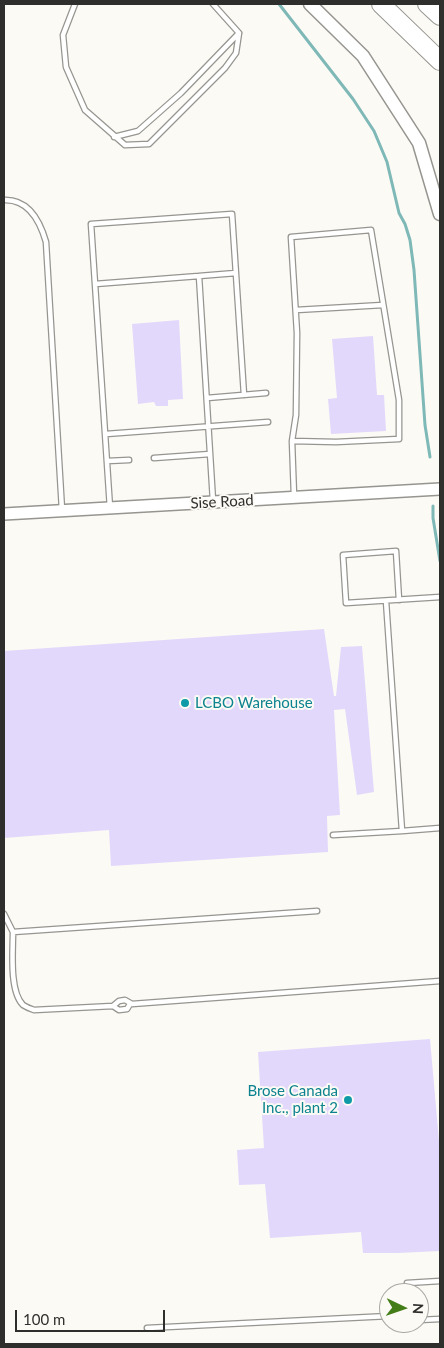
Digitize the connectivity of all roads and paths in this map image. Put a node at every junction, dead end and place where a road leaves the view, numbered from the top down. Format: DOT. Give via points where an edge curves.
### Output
graph roads {
  1 [pos="74,4"];
  2 [pos="213,4"];
  3 [pos="310,4"];
  4 [pos="381,4"];
  5 [pos="427,4"];
  6 [pos="440,16"];
  7 [pos="239,33"];
  8 [pos="440,61"];
  9 [pos="114,136"];
  10 [pos="4,200"];
  11 [pos="440,214"];
  12 [pos="236,273"];
  13 [pos="199,276"];
  14 [pos="95,284"];
  15 [pos="383,305"];
  16 [pos="296,310"];
  17 [pos="266,393"];
  18 [pos="244,395"];
  19 [pos="206,398"];
  20 [pos="268,422"];
  21 [pos="208,427"];
  22 [pos="106,434"];
  23 [pos="292,441"];
  24 [pos="210,454"];
  25 [pos="154,458"];
  26 [pos="128,460"];
  27 [pos="107,461"];
  28 [pos="440,489"];
  29 [pos="294,498"];
  30 [pos="213,502"];
  31 [pos="110,508"];
  32 [pos="62,510"];
  33 [pos="4,514"];
  34 [pos="440,597"];
  35 [pos="399,600"];
  36 [pos="386,601"];
  37 [pos="440,828"];
  38 [pos="402,831"];
  39 [pos="333,836"];
  40 [pos="317,911"];
  41 [pos="4,914"];
  42 [pos="13,932"];
  43 [pos="440,981"];
  44 [pos="440,1281"];
  45 [pos="407,1283"];
  46 [pos="379,1316"];
  47 [pos="146,1328"];
  1 -- 9 [label="lane" via="62,35 66,67 85,110"];
  2 -- 7 [label="lane"];
  3 -- 11 [label="main road" via="363,56 419,143"];
  4 -- 8 [label="highway"];
  5 -- 6 [label="highway"];
  7 -- 9 [label="lane" via="138,131"];
  7 -- 9 [label="lane" via="236,53 225,68 149,144 125,145"];
  10 -- 32 [label="lane" via="21,204 33,214 46,242"];
  12 -- 13 [label="lane"];
  12 -- 14 [label="lane" via="232,214 91,224"];
  12 -- 18 [label="lane"];
  13 -- 14 [label="lane"];
  13 -- 19 [label="lane"];
  14 -- 22 [label="lane"];
  15 -- 16 [label="lane"];
  15 -- 16 [label="lane" via="371,230 291,237"];
  15 -- 23 [label="lane" via="399,400 399,439"];
  16 -- 23 [label="lane" via="296,415"];
  17 -- 18 [label="lane"];
  18 -- 19 [label="lane"];
  19 -- 21 [label="lane"];
  20 -- 21 [label="lane"];
  21 -- 22 [label="lane"];
  21 -- 24 [label="lane"];
  22 -- 27 [label="lane"];
  23 -- 29 [label="lane"];
  24 -- 25 [label="lane"];
  24 -- 30 [label="lane"];
  26 -- 27 [label="lane"];
  27 -- 31 [label="lane"];
  28 -- 29 [label="street, Sise Road"];
  29 -- 30 [label="street, Sise Road"];
  30 -- 31 [label="street, Sise Road"];
  31 -- 32 [label="street, Sise Road"];
  32 -- 33 [label="street, Sise Road"];
  34 -- 35 [label="lane"];
  35 -- 36 [label="lane"];
  35 -- 36 [label="lane" via="396,551 343,555 346,603"];
  36 -- 38 [label="lane"];
  37 -- 38 [label="lane"];
  38 -- 39 [label="lane"];
  40 -- 42 [label="lane"];
  41 -- 42 [label="lane"];
  42 -- 43 [label="lane" via="17,994 23,1005 34,1010 113,1006 119,1010 127,1009 130,1004"];
  44 -- 45 [label="lane"];
  46 -- 47 [label="lane"];
}
